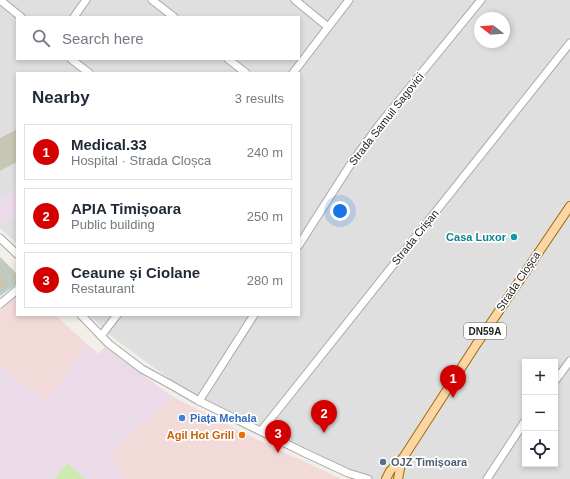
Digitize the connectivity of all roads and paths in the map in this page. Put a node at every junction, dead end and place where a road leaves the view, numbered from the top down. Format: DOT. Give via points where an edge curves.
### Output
graph roads {
  1 [pos="0,0"];
  2 [pos="86,0"];
  3 [pos="152,0"];
  4 [pos="295,0"];
  5 [pos="349,0"];
  6 [pos="481,0"];
  7 [pos="20,16"];
  8 [pos="75,16"];
  9 [pos="173,16"];
  10 [pos="328,27"];
  11 [pos="570,43"];
  12 [pos="73,60"];
  13 [pos="229,60"];
  14 [pos="88,72"];
  15 [pos="245,72"];
  16 [pos="294,72"];
  17 [pos="570,206"];
  18 [pos="0,238"];
  19 [pos="300,243"];
  20 [pos="16,253"];
  21 [pos="16,291"];
  22 [pos="0,304"];
  23 [pos="82,316"];
  24 [pos="116,316"];
  25 [pos="253,316"];
  26 [pos="101,336"];
  27 [pos="570,361"];
  28 [pos="558,377"];
  29 [pos="199,401"];
  30 [pos="522,425"];
  31 [pos="261,431"];
  32 [pos="403,458"];
  33 [pos="348,473"];
  34 [pos="355,479"];
  35 [pos="368,479"];
  36 [pos="386,479"];
  37 [pos="398,479"];
  38 [pos="486,479"];
  1 -- 7 [label="street"];
  2 -- 8 [label="street"];
  3 -- 9 [label="street"];
  4 -- 10 [label="street"];
  5 -- 10 [label="street"];
  6 -- 19 [label="street, Strada Samuil Sagovici" via="379,125"];
  10 -- 16 [label="street"];
  11 -- 31 [label="street, Strada Crișan"];
  12 -- 14 [label="street"];
  13 -- 15 [label="street"];
  17 -- 32 [label="main road, Strada Cloșca / DN59A"];
  18 -- 20 [label="street"];
  21 -- 22 [label="street"];
  23 -- 26 [label="street"];
  24 -- 26 [label="street"];
  25 -- 29 [label="street"];
  26 -- 29 [label="street" via="142,369"];
  27 -- 28 [label="street"];
  29 -- 31 [label="street"];
  30 -- 38 [label="street"];
  31 -- 33 [label="street"];
  32 -- 36 [label="main road, Strada Cloșca / DN59A"];
  32 -- 37 [label="main road, Strada Cloșca / DN59A"];
  33 -- 34 [label="street"];
  33 -- 35 [label="street"];
}
